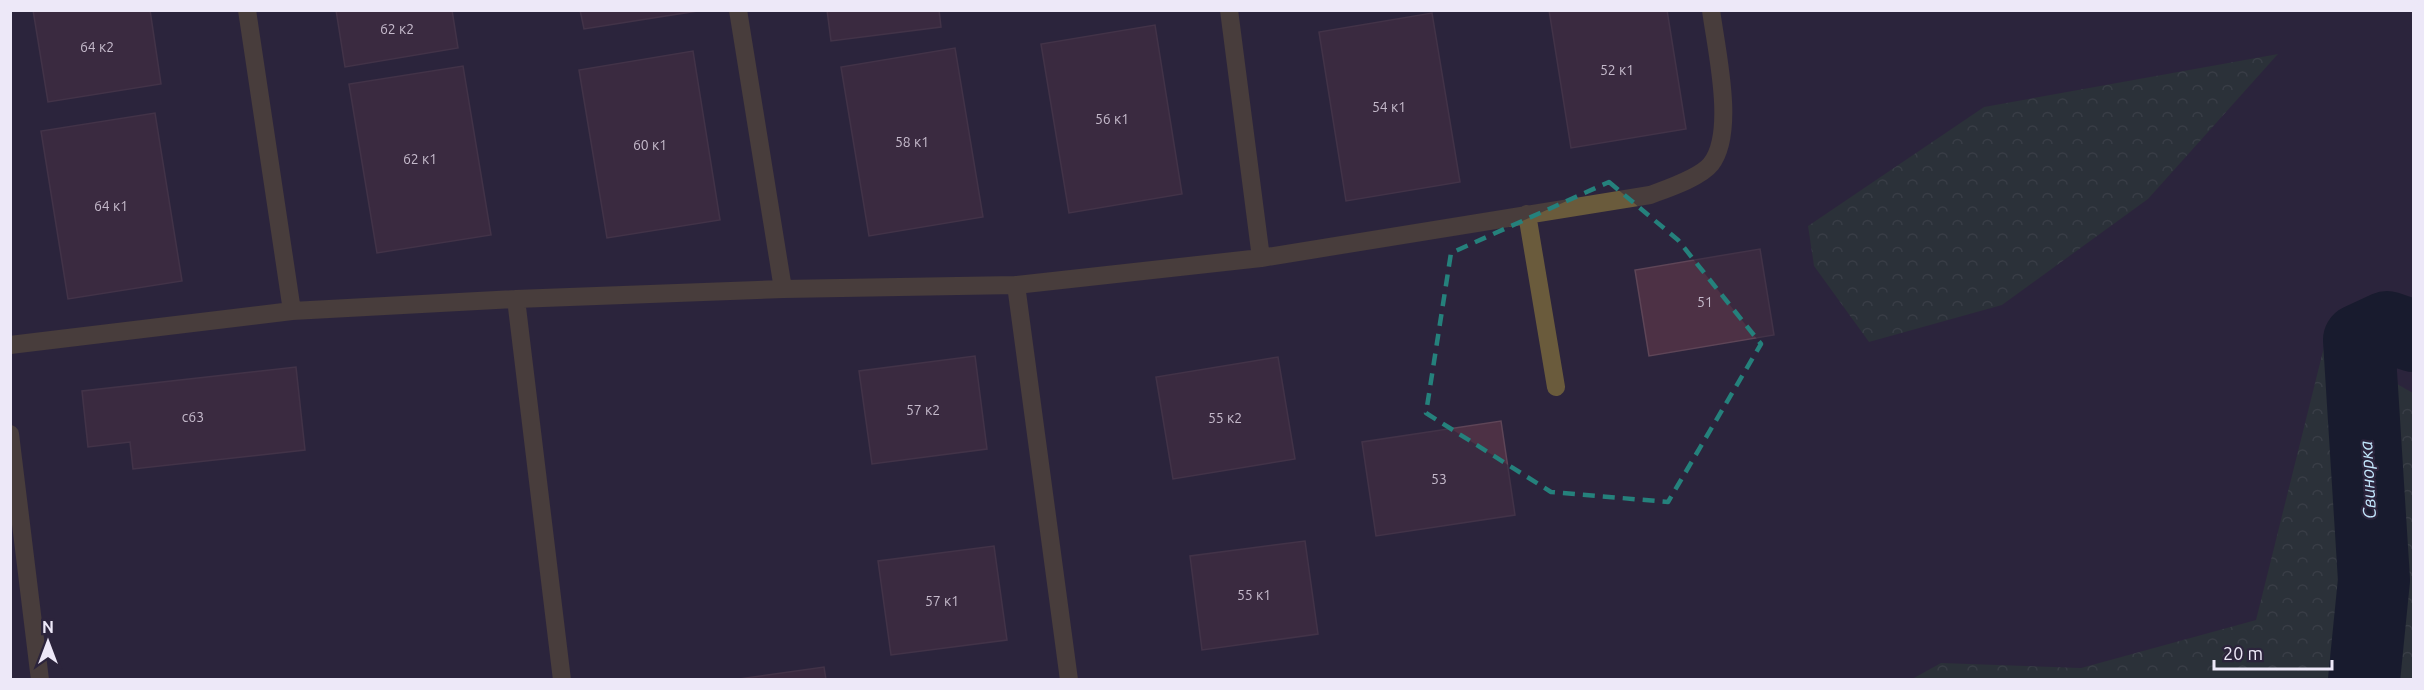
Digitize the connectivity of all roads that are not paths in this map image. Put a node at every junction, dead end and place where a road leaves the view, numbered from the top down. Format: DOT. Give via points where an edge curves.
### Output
graph roads {
  1 [pos="247,10"];
  2 [pos="738,10"];
  3 [pos="1229,10"];
  4 [pos="1712,10"];
  5 [pos="1527,214"];
  6 [pos="1261,258"];
  7 [pos="1016,285"];
  8 [pos="783,290"];
  9 [pos="516,299"];
  10 [pos="292,311"];
  11 [pos="10,345"];
  12 [pos="1556,387"];
  13 [pos="10,434"];
  14 [pos="40,680"];
  15 [pos="562,680"];
  16 [pos="1069,680"];
  1 -- 10 [label="street"];
  2 -- 8 [label="street"];
  3 -- 6 [label="street"];
  4 -- 5 [label="street" via="1725,110 1720,142 1711,164 1685,182 1650,195"];
  5 -- 6 [label="street"];
  5 -- 12 [label="street"];
  6 -- 7 [label="street"];
  7 -- 8 [label="street"];
  7 -- 16 [label="street"];
  8 -- 9 [label="street"];
  9 -- 10 [label="street"];
  9 -- 15 [label="street"];
  10 -- 11 [label="street"];
  13 -- 14 [label="street"];
}
